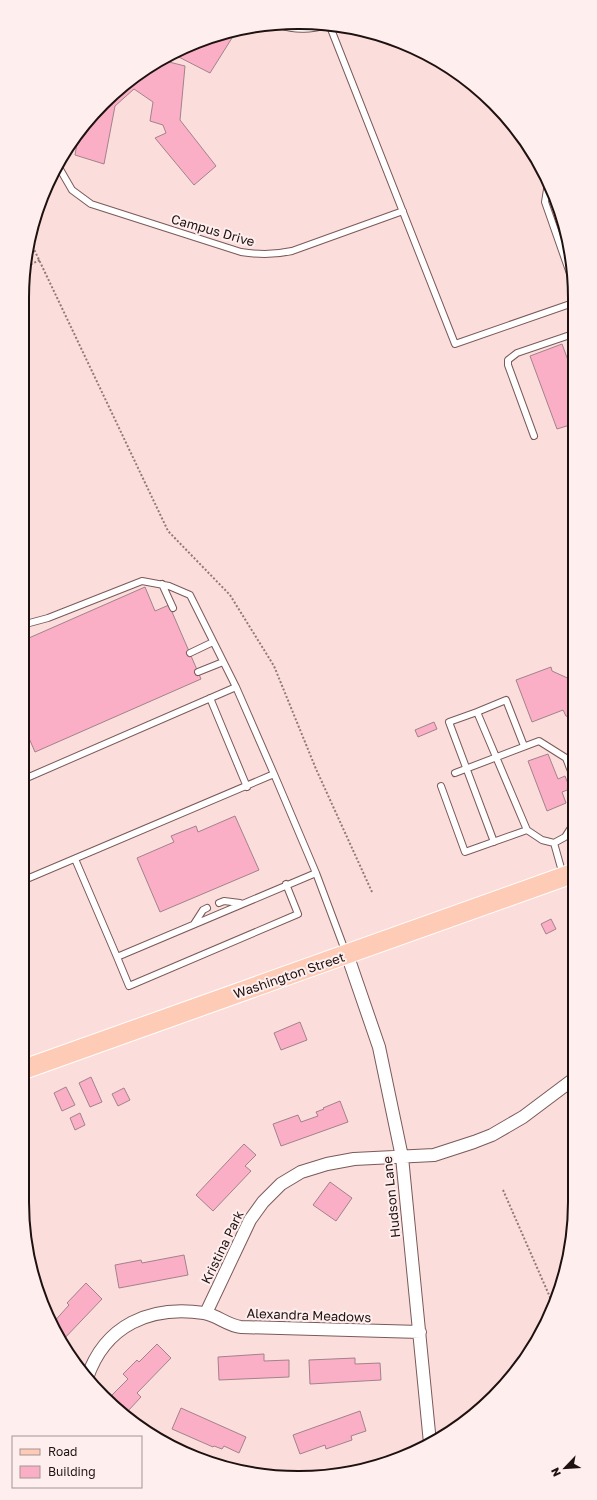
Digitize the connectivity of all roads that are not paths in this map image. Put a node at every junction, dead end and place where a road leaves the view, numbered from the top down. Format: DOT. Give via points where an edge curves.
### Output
graph roads {
  1 [pos="292,29"];
  2 [pos="302,29"];
  3 [pos="332,31"];
  4 [pos="61,171"];
  5 [pos="546,193"];
  6 [pos="403,211"];
  7 [pos="563,246"];
  8 [pos="568,304"];
  9 [pos="568,336"];
  10 [pos="534,436"];
  11 [pos="162,584"];
  12 [pos="173,608"];
  13 [pos="29,623"];
  14 [pos="213,642"];
  15 [pos="190,653"];
  16 [pos="223,662"];
  17 [pos="198,672"];
  18 [pos="236,687"];
  19 [pos="210,698"];
  20 [pos="477,712"];
  21 [pos="524,746"];
  22 [pos="496,757"];
  23 [pos="568,763"];
  24 [pos="466,768"];
  25 [pos="455,772"];
  26 [pos="274,774"];
  27 [pos="29,777"];
  28 [pos="441,786"];
  29 [pos="247,787"];
  30 [pos="527,830"];
  31 [pos="568,832"];
  32 [pos="494,842"];
  33 [pos="554,843"];
  34 [pos="75,859"];
  35 [pos="316,873"];
  36 [pos="568,876"];
  37 [pos="29,879"];
  38 [pos="286,884"];
  39 [pos="219,903"];
  40 [pos="242,904"];
  41 [pos="207,908"];
  42 [pos="194,924"];
  43 [pos="347,954"];
  44 [pos="117,957"];
  45 [pos="29,1068"];
  46 [pos="568,1083"];
  47 [pos="402,1156"];
  48 [pos="206,1313"];
  49 [pos="420,1332"];
  50 [pos="89,1371"];
  51 [pos="429,1437"];
  1 -- 2 [label="lane"];
  3 -- 6 [label="lane"];
  4 -- 6 [label="lane, Campus Drive" via="72,190 91,204 241,252 258,255 292,251"];
  5 -- 7 [label="lane" via="545,202"];
  6 -- 8 [label="lane" via="455,344"];
  9 -- 10 [label="lane" via="517,353 508,360"];
  11 -- 12 [label="lane"];
  11 -- 13 [label="lane" via="142,582"];
  11 -- 14 [label="lane" via="190,595"];
  14 -- 15 [label="lane"];
  14 -- 16 [label="lane"];
  16 -- 17 [label="lane"];
  16 -- 18 [label="lane"];
  18 -- 19 [label="lane"];
  18 -- 26 [label="lane"];
  19 -- 27 [label="lane"];
  19 -- 29 [label="lane"];
  20 -- 21 [label="lane" via="506,700"];
  20 -- 22 [label="lane"];
  20 -- 24 [label="lane" via="449,722"];
  21 -- 22 [label="lane"];
  21 -- 23 [label="lane" via="539,741 566,758"];
  22 -- 24 [label="lane"];
  22 -- 30 [label="lane"];
  24 -- 25 [label="lane"];
  24 -- 32 [label="lane"];
  26 -- 29 [label="lane"];
  26 -- 35 [label="lane"];
  28 -- 32 [label="lane" via="465,852"];
  29 -- 34 [label="lane"];
  30 -- 32 [label="lane"];
  30 -- 33 [label="lane" via="542,840"];
  31 -- 33 [label="lane"];
  33 -- 36 [label="lane"];
  34 -- 37 [label="lane"];
  34 -- 44 [label="lane"];
  35 -- 38 [label="lane"];
  35 -- 43 [label="lane"];
  36 -- 43 [label="main road, Washington Street"];
  38 -- 40 [label="lane"];
  38 -- 44 [label="lane" via="298,914 129,986"];
  39 -- 40 [label="lane" via="224,901"];
  40 -- 42 [label="lane"];
  41 -- 42 [label="lane"];
  42 -- 44 [label="lane"];
  43 -- 45 [label="main road, Washington Street"];
  43 -- 47 [label="street, Hudson Lane" via="379,1047"];
  46 -- 47 [label="street, Kristina Park" via="523,1117 492,1135 434,1155"];
  47 -- 48 [label="street, Kristina Park" via="354,1159 327,1164 301,1172 281,1184 250,1220"];
  47 -- 49 [label="street, Hudson Lane"];
  48 -- 49 [label="street, Alexandra Meadows" via="236,1327"];
  48 -- 50 [label="street, Alexandra Meadows" via="161,1313 142,1317 112,1336 99,1351"];
  49 -- 51 [label="street, Hudson Lane"];
}
